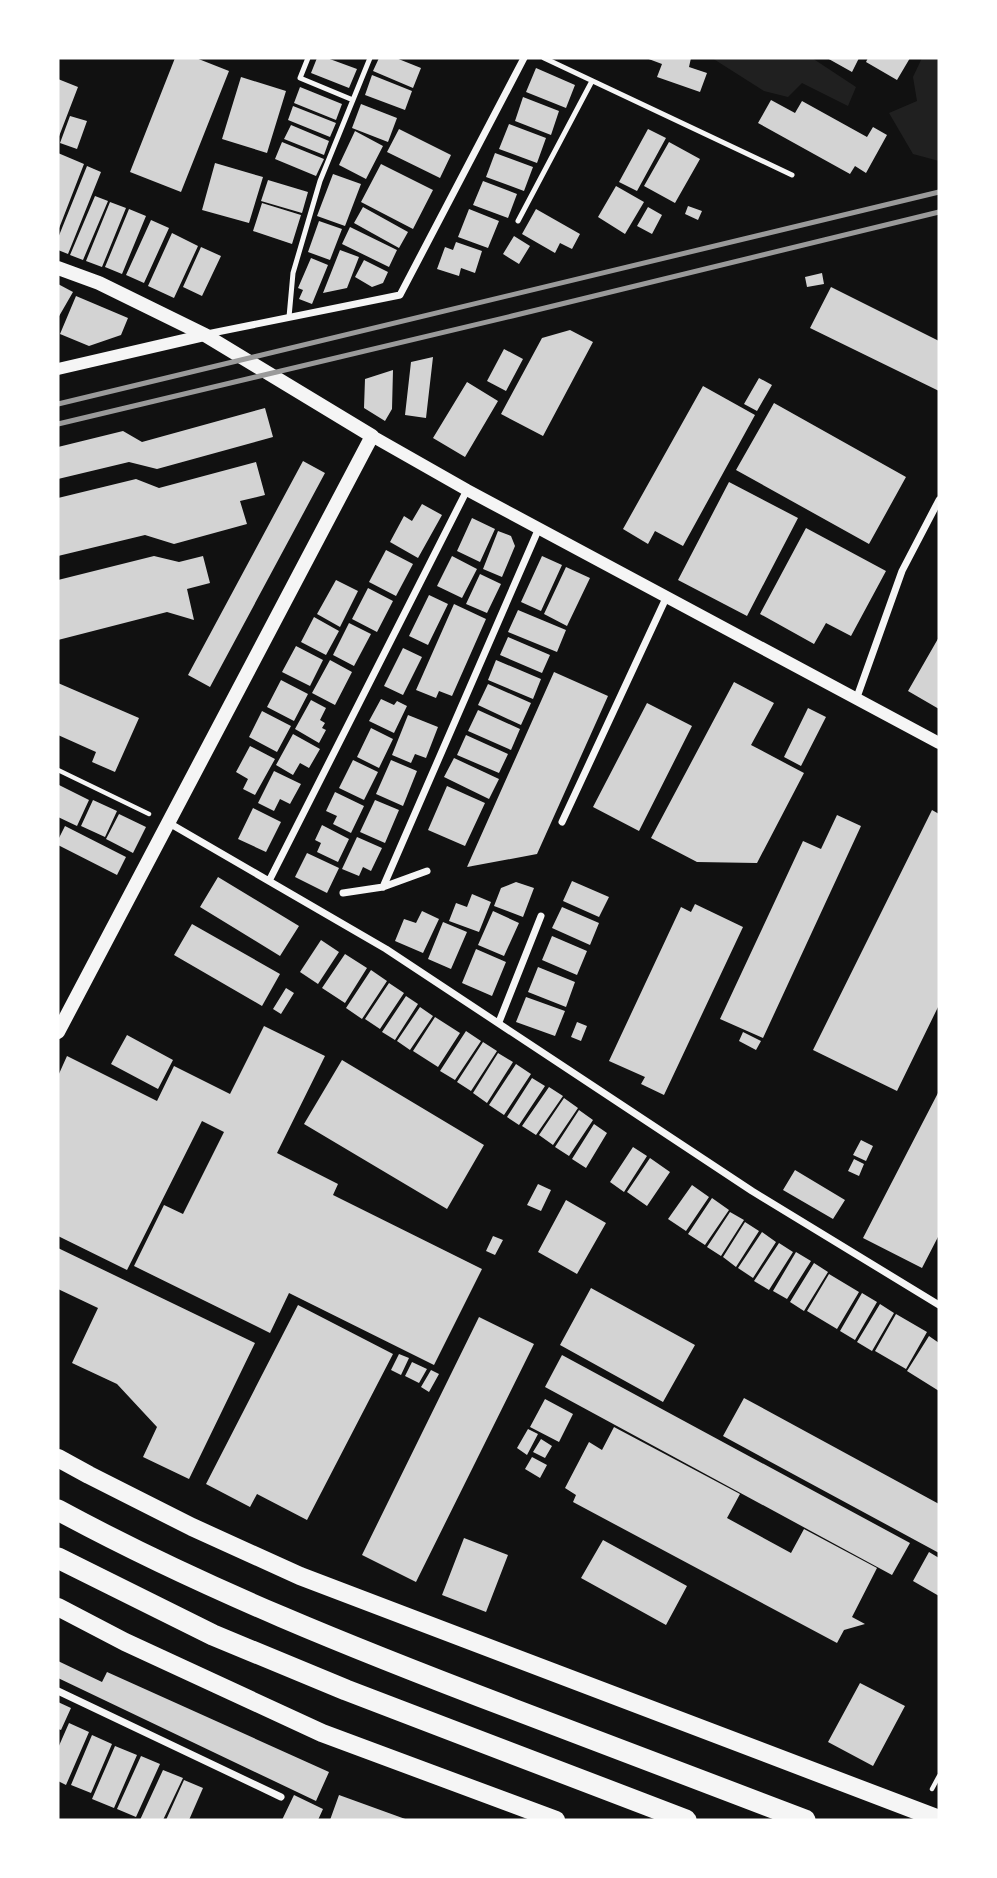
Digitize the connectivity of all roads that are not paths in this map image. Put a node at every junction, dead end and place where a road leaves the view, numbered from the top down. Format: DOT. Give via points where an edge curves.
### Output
graph roads {
  1 [pos="308,58"];
  2 [pos="370,58"];
  3 [pos="524,58"];
  4 [pos="544,58"];
  5 [pos="592,80"];
  6 [pos="352,100"];
  7 [pos="792,175"];
  8 [pos="518,221"];
  9 [pos="58,268"];
  10 [pos="289,317"];
  11 [pos="205,335"];
  12 [pos="58,369"];
  13 [pos="372,436"];
  14 [pos="467,490"];
  15 [pos="939,500"];
  16 [pos="539,528"];
  17 [pos="667,597"];
  18 [pos="857,697"];
  19 [pos="939,743"];
  20 [pos="562,822"];
  21 [pos="169,823"];
  22 [pos="427,871"];
  23 [pos="269,881"];
  24 [pos="383,887"];
  25 [pos="343,892"];
  26 [pos="541,916"];
  27 [pos="499,1022"];
  28 [pos="58,1032"];
  29 [pos="939,1305"];
  30 [pos="58,1458"];
  31 [pos="58,1510"];
  32 [pos="58,1558"];
  33 [pos="58,1607"];
  34 [pos="58,1691"];
  35 [pos="281,1797"];
  36 [pos="939,1819"];
  37 [pos="556,1820"];
  38 [pos="686,1820"];
  39 [pos="805,1820"];
  1 -- 6 [label="lane" via="300,78"];
  2 -- 6 [label="lane"];
  3 -- 10 [label="street" via="400,295"];
  4 -- 5 [label="lane"];
  5 -- 7 [label="lane"];
  5 -- 8 [label="lane"];
  6 -- 10 [label="lane" via="316,194 293,273"];
  9 -- 11 [label="main road"];
  10 -- 11 [label="street"];
  11 -- 12 [label="street"];
  11 -- 13 [label="main road"];
  13 -- 14 [label="street"];
  13 -- 21 [label="main road"];
  14 -- 16 [label="street"];
  14 -- 23 [label="street"];
  15 -- 18 [label="street" via="902,571"];
  16 -- 17 [label="street"];
  16 -- 24 [label="street"];
  17 -- 18 [label="street"];
  17 -- 20 [label="street"];
  18 -- 19 [label="street"];
  21 -- 23 [label="street"];
  21 -- 28 [label="main road"];
  22 -- 24 [label="street"];
  23 -- 27 [label="street"];
  24 -- 25 [label="street"];
  26 -- 27 [label="street"];
  27 -- 29 [label="street" via="751,1191"];
  30 -- 36 [label="main road" via="300,1576"];
  31 -- 39 [label="highway" via="226,1594 364,1653"];
  32 -- 38 [label="highway" via="213,1635"];
  33 -- 37 [label="main road" via="322,1733"];
  34 -- 35 [label="street"];
}
